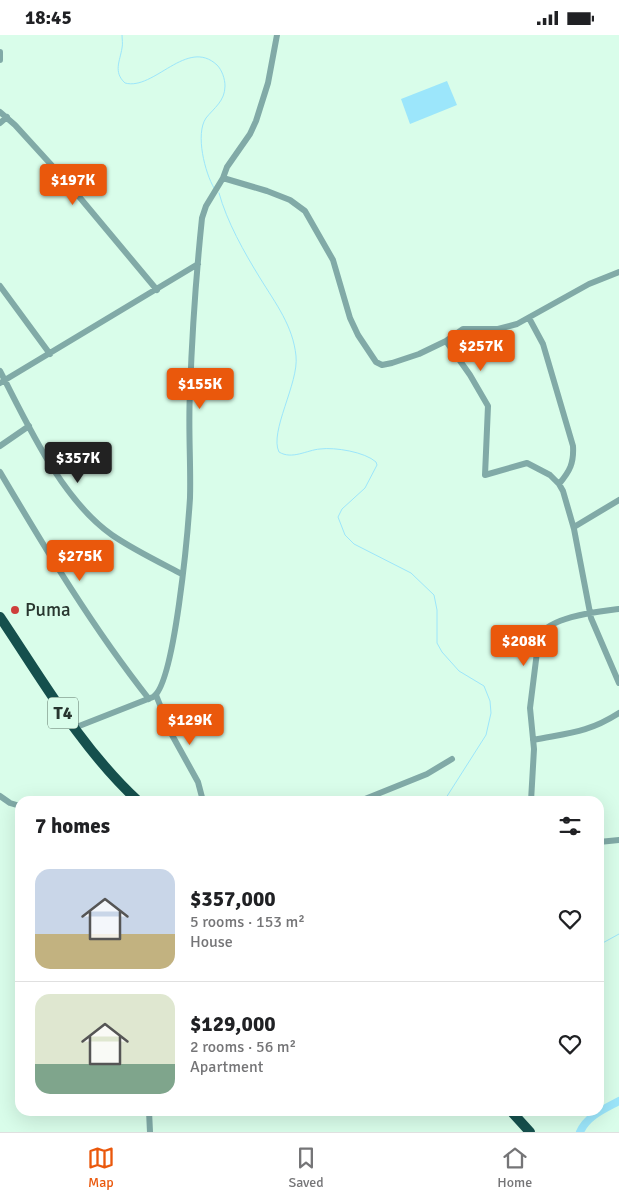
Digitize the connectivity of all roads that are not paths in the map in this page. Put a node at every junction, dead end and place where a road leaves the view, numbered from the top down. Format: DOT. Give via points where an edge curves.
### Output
graph roads {
  1 [pos="277,35"];
  2 [pos="0,52"];
  3 [pos="0,59"];
  4 [pos="0,111"];
  5 [pos="7,117"];
  6 [pos="0,123"];
  7 [pos="223,178"];
  8 [pos="198,264"];
  9 [pos="619,272"];
  10 [pos="0,286"];
  11 [pos="157,290"];
  12 [pos="529,318"];
  13 [pos="446,341"];
  14 [pos="50,354"];
  15 [pos="0,371"];
  16 [pos="3,382"];
  17 [pos="29,426"];
  18 [pos="0,446"];
  19 [pos="0,472"];
  20 [pos="559,484"];
  21 [pos="619,500"];
  22 [pos="574,527"];
  23 [pos="182,574"];
  24 [pos="619,609"];
  25 [pos="590,613"];
  26 [pos="0,617"];
  27 [pos="619,683"];
  28 [pos="156,695"];
  29 [pos="149,699"];
  30 [pos="619,713"];
  31 [pos="74,728"];
  32 [pos="533,739"];
  33 [pos="452,759"];
  34 [pos="0,796"];
  35 [pos="129,796"];
  36 [pos="201,796"];
  37 [pos="372,796"];
  38 [pos="531,796"];
  39 [pos="15,804"];
  40 [pos="619,840"];
  41 [pos="604,842"];
  42 [pos="149,1116"];
  43 [pos="516,1116"];
  44 [pos="150,1132"];
  45 [pos="530,1132"];
  1 -- 7 [label="street" via="262,107"];
  2 -- 3 [label="street"];
  4 -- 5 [label="street"];
  5 -- 6 [label="street"];
  5 -- 11 [label="street" via="66,181"];
  7 -- 8 [label="street" via="202,218"];
  7 -- 13 [label="street" via="290,200 305,211 333,260 350,318 376,362 382,365 392,363"];
  8 -- 11 [label="street"];
  8 -- 23 [label="street" via="190,393 190,497"];
  9 -- 12 [label="street" via="589,284"];
  10 -- 14 [label="street"];
  11 -- 14 [label="street"];
  12 -- 13 [label="street" via="498,329 463,329"];
  12 -- 20 [label="street" via="543,344 573,446 572,467"];
  13 -- 20 [label="street" via="488,406 485,475 527,463 550,475"];
  14 -- 16 [label="street"];
  15 -- 16 [label="street"];
  16 -- 17 [label="street"];
  17 -- 18 [label="street"];
  17 -- 23 [label="street" via="56,472 92,518 124,542"];
  19 -- 29 [label="street" via="112,653"];
  20 -- 22 [label="street"];
  21 -- 22 [label="street"];
  22 -- 25 [label="street"];
  23 -- 28 [label="street" via="169,662"];
  24 -- 25 [label="street"];
  25 -- 27 [label="street"];
  25 -- 32 [label="street" via="553,625 539,636 530,708"];
  26 -- 31 [label="highway, T4"];
  28 -- 29 [label="street"];
  28 -- 36 [label="street" via="172,735 198,782"];
  29 -- 31 [label="street"];
  30 -- 32 [label="street" via="578,732"];
  31 -- 35 [label="highway, T4"];
  32 -- 38 [label="street"];
  33 -- 37 [label="street" via="427,774"];
  34 -- 39 [label="street"];
  40 -- 41 [label="street"];
  42 -- 44 [label="street"];
  43 -- 45 [label="highway"];
}
